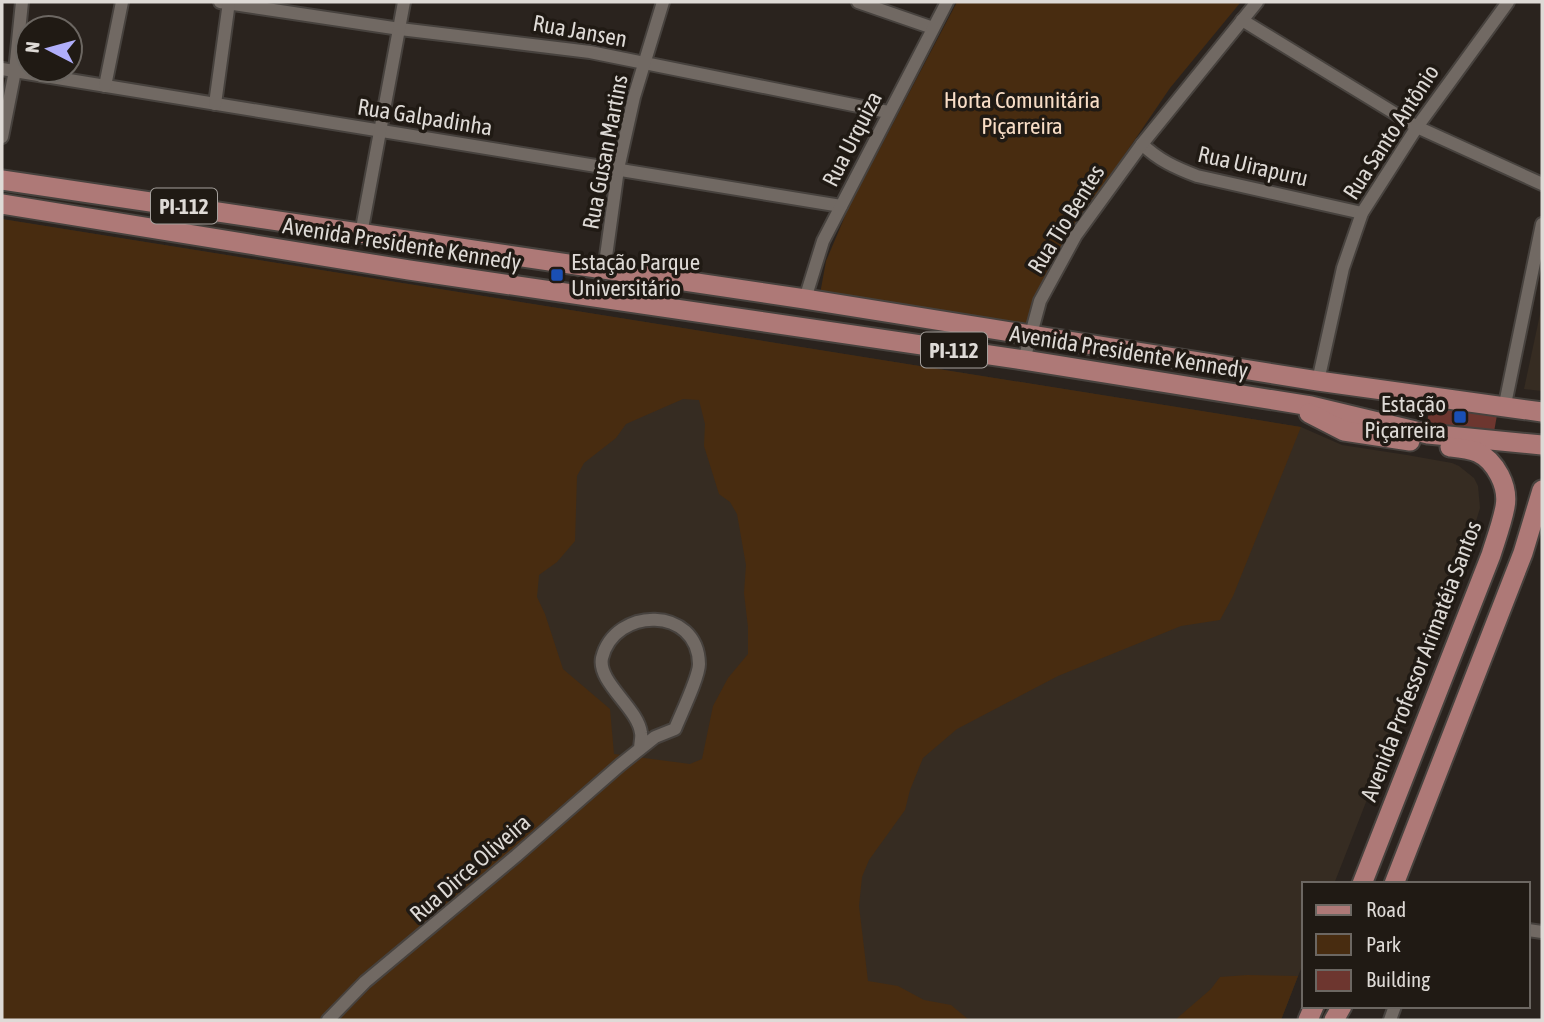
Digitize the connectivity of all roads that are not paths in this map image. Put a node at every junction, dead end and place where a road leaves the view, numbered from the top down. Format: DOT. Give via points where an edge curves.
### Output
graph roads {
  1 [pos="22,2"];
  2 [pos="122,2"];
  3 [pos="220,2"];
  4 [pos="229,2"];
  5 [pos="404,2"];
  6 [pos="663,2"];
  7 [pos="858,2"];
  8 [pos="947,2"];
  9 [pos="1257,2"];
  10 [pos="1508,2"];
  11 [pos="1242,20"];
  12 [pos="933,28"];
  13 [pos="400,29"];
  14 [pos="644,64"];
  15 [pos="8,70"];
  16 [pos="105,86"];
  17 [pos="215,104"];
  18 [pos="888,112"];
  19 [pos="1416,127"];
  20 [pos="381,131"];
  21 [pos="2,137"];
  22 [pos="1142,144"];
  23 [pos="618,169"];
  24 [pos="2,180"];
  25 [pos="1542,184"];
  26 [pos="144,201"];
  27 [pos="2,204"];
  28 [pos="841,206"];
  29 [pos="213,210"];
  30 [pos="1362,213"];
  31 [pos="1542,224"];
  32 [pos="141,226"];
  33 [pos="361,234"];
  34 [pos="209,238"];
  35 [pos="604,271"];
  36 [pos="805,299"];
  37 [pos="1031,336"];
  38 [pos="1024,360"];
  39 [pos="1318,380"];
  40 [pos="1289,403"];
  41 [pos="1504,409"];
  42 [pos="1542,412"];
  43 [pos="1542,445"];
  44 [pos="1542,489"];
  45 [pos="1542,517"];
  46 [pos="1523,553"];
  47 [pos="640,749"];
  48 [pos="1363,882"];
  49 [pos="1395,882"];
  50 [pos="328,1020"];
  1 -- 15 [label="street"];
  2 -- 16 [label="street"];
  3 -- 4 [label="street, Rua Jansen"];
  4 -- 13 [label="street, Rua Jansen"];
  4 -- 17 [label="street"];
  5 -- 13 [label="street"];
  6 -- 14 [label="street, Rua Gusan Martins"];
  7 -- 12 [label="street"];
  8 -- 12 [label="street, Rua Urquiza"];
  9 -- 11 [label="street, Rua Tio Bentes"];
  10 -- 19 [label="street, Rua Santo Antônio"];
  11 -- 19 [label="street"];
  11 -- 22 [label="street, Rua Tio Bentes"];
  12 -- 18 [label="street, Rua Urquiza"];
  13 -- 14 [label="street, Rua Jansen" via="537,44"];
  13 -- 20 [label="street"];
  14 -- 18 [label="street, Rua Jansen"];
  14 -- 23 [label="street, Rua Gusan Martins"];
  15 -- 16 [label="street, Rua Galpadinha"];
  15 -- 21 [label="street"];
  16 -- 17 [label="street, Rua Galpadinha"];
  17 -- 20 [label="street, Rua Galpadinha"];
  18 -- 28 [label="street, Rua Urquiza"];
  19 -- 25 [label="street"];
  19 -- 30 [label="street, Rua Santo Antônio"];
  20 -- 23 [label="street, Rua Galpadinha"];
  20 -- 33 [label="street"];
  22 -- 30 [label="street, Rua Uirapuru" via="1175,168 1198,176"];
  22 -- 37 [label="street, Rua Tio Bentes" via="1076,235 1040,301"];
  23 -- 28 [label="street, Rua Galpadinha"];
  23 -- 35 [label="street, Rua Gusan Martins"];
  24 -- 26 [label="main road, Avenida Presidente Kennedy / PI-112"];
  26 -- 29 [label="main road, Avenida Presidente Kennedy / PI-112"];
  26 -- 32 [label="main road"];
  27 -- 32 [label="main road, Avenida Presidente Kennedy / PI-112"];
  28 -- 36 [label="street, Rua Urquiza"];
  29 -- 33 [label="main road, Avenida Presidente Kennedy / PI-112"];
  29 -- 34 [label="main road"];
  30 -- 39 [label="street, Rua Santo Antônio" via="1343,268"];
  31 -- 41 [label="street"];
  32 -- 34 [label="main road, Avenida Presidente Kennedy / PI-112"];
  33 -- 35 [label="main road, Avenida Presidente Kennedy / PI-112"];
  34 -- 38 [label="main road, Avenida Presidente Kennedy / PI-112"];
  35 -- 36 [label="main road, Avenida Presidente Kennedy / PI-112"];
  36 -- 37 [label="main road, Avenida Presidente Kennedy / PI-112"];
  37 -- 38 [label="street, Rua Tio Bentes"];
  37 -- 39 [label="main road, Avenida Presidente Kennedy / PI-112"];
  38 -- 40 [label="main road, Avenida Presidente Kennedy / PI-112"];
  39 -- 41 [label="main road, Avenida Presidente Kennedy / PI-112"];
  40 -- 43 [label="main road, Avenida Presidente Kennedy / PI-112" via="1428,434"];
  40 -- 48 [label="main road, Avenida Professor Arimatéia Santos" via="1344,432 1475,451 1485,457 1504,485 1506,505 1491,555"];
  41 -- 42 [label="main road, Avenida Presidente Kennedy / PI-112"];
  44 -- 46 [label="main road"];
  45 -- 46 [label="main road"];
  46 -- 49 [label="main road"];
  47 -- 47 [label="street, Rua Dirce Oliveira" via="675,729 699,663 687,633 661,618 625,627 602,658 602,668 641,731"];
  47 -- 50 [label="street, Rua Dirce Oliveira" via="365,982"];
}
